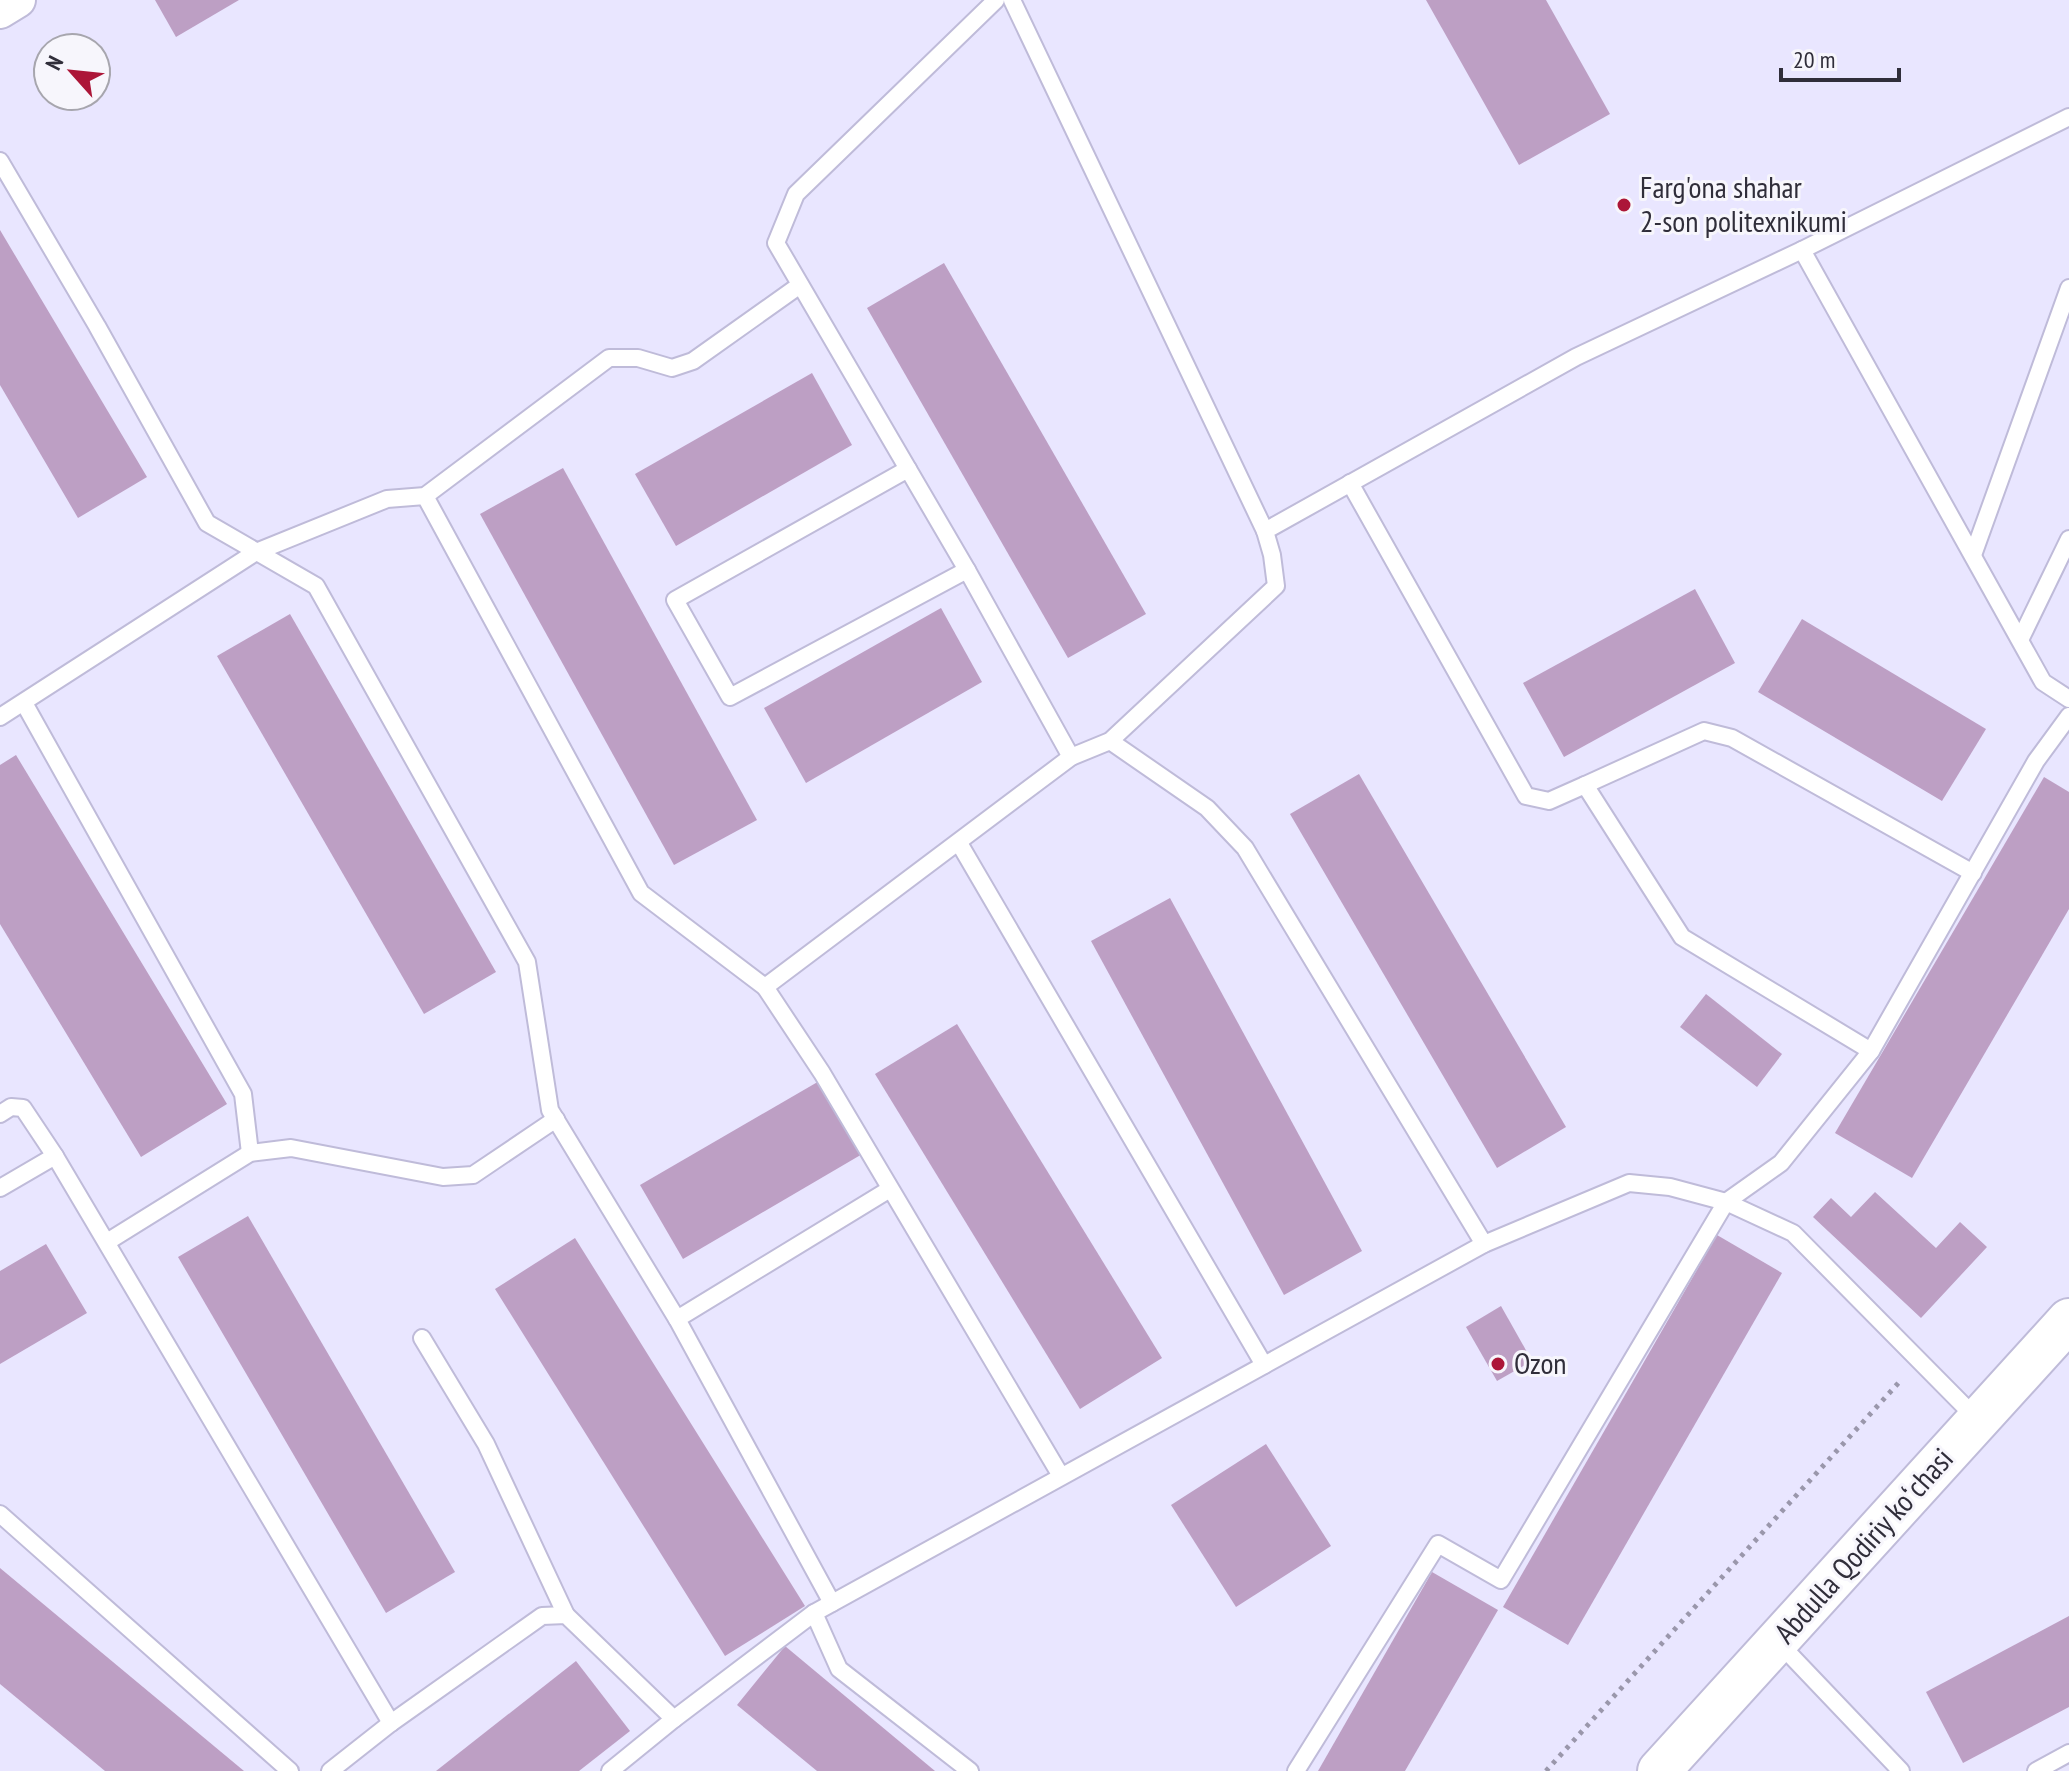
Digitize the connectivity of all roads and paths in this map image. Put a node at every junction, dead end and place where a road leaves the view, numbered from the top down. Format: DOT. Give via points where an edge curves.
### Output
graph roads {
  1 [pos="18,0"];
  2 [pos="996,0"];
  3 [pos="1012,0"];
  4 [pos="0,11"];
  5 [pos="2069,117"];
  6 [pos="0,161"];
  7 [pos="1802,250"];
  8 [pos="800,285"];
  9 [pos="2069,288"];
  10 [pos="908,469"];
  11 [pos="1350,483"];
  12 [pos="425,496"];
  13 [pos="1265,531"];
  14 [pos="2069,539"];
  15 [pos="256,552"];
  16 [pos="1973,555"];
  17 [pos="967,570"];
  18 [pos="2020,640"];
  19 [pos="2069,699"];
  20 [pos="24,703"];
  21 [pos="2069,716"];
  22 [pos="0,717"];
  23 [pos="1110,741"];
  24 [pos="1071,757"];
  25 [pos="1585,785"];
  26 [pos="959,843"];
  27 [pos="1973,873"];
  28 [pos="765,987"];
  29 [pos="1871,1051"];
  30 [pos="0,1114"];
  31 [pos="556,1119"];
  32 [pos="250,1153"];
  33 [pos="55,1156"];
  34 [pos="0,1188"];
  35 [pos="890,1189"];
  36 [pos="1726,1202"];
  37 [pos="107,1242"];
  38 [pos="1484,1244"];
  39 [pos="677,1319"];
  40 [pos="2069,1320"];
  41 [pos="422,1338"];
  42 [pos="1919,1361"];
  43 [pos="1264,1365"];
  44 [pos="1978,1420"];
  45 [pos="1061,1476"];
  46 [pos="0,1514"];
  47 [pos="832,1603"];
  48 [pos="814,1613"];
  49 [pos="566,1615"];
  50 [pos="1777,1641"];
  51 [pos="674,1719"];
  52 [pos="391,1723"];
  53 [pos="2069,1753"];
  54 [pos="290,1771"];
  55 [pos="330,1771"];
  56 [pos="610,1771"];
  57 [pos="970,1771"];
  58 [pos="1296,1771"];
  59 [pos="1546,1771"];
  60 [pos="1659,1771"];
  61 [pos="1901,1771"];
  62 [pos="2036,1771"];
  1 -- 4 [label="street"];
  2 -- 8 [label="lane" via="796,194 776,243"];
  3 -- 13 [label="lane"];
  5 -- 7 [label="lane"];
  6 -- 15 [label="lane" via="207,523"];
  7 -- 11 [label="lane" via="1576,357"];
  7 -- 16 [label="lane"];
  8 -- 10 [label="lane"];
  8 -- 12 [label="lane" via="693,361 672,368 638,358 609,358"];
  9 -- 16 [label="lane"];
  10 -- 17 [label="lane"];
  10 -- 17 [label="lane" via="675,600 730,697"];
  11 -- 13 [label="lane"];
  11 -- 25 [label="lane" via="1526,796 1549,801"];
  12 -- 15 [label="lane" via="387,499"];
  12 -- 28 [label="lane" via="641,893"];
  13 -- 23 [label="lane" via="1276,586"];
  14 -- 18 [label="lane"];
  15 -- 20 [label="lane"];
  15 -- 31 [label="lane" via="316,586 527,962 550,1110"];
  16 -- 18 [label="lane"];
  17 -- 24 [label="lane"];
  18 -- 19 [label="lane" via="2043,682"];
  20 -- 22 [label="lane"];
  20 -- 32 [label="lane" via="243,1094"];
  21 -- 27 [label="lane" via="2036,761"];
  23 -- 24 [label="lane"];
  23 -- 38 [label="lane" via="1207,808 1245,848"];
  24 -- 26 [label="lane"];
  25 -- 27 [label="lane" via="1704,731 1732,738"];
  25 -- 29 [label="lane" via="1682,937"];
  26 -- 28 [label="lane"];
  26 -- 43 [label="lane"];
  27 -- 29 [label="lane"];
  28 -- 35 [label="lane"];
  29 -- 36 [label="lane" via="1781,1163"];
  30 -- 33 [label="lane" via="23,1108"];
  31 -- 32 [label="lane" via="473,1175 443,1177 291,1148"];
  31 -- 39 [label="lane"];
  32 -- 37 [label="lane"];
  33 -- 34 [label="lane"];
  33 -- 37 [label="lane"];
  35 -- 39 [label="lane"];
  35 -- 45 [label="lane"];
  36 -- 38 [label="lane" via="1629,1183"];
  36 -- 42 [label="lane" via="1793,1233"];
  36 -- 58 [label="lane" via="1501,1580 1438,1544"];
  37 -- 52 [label="lane"];
  38 -- 43 [label="lane"];
  39 -- 47 [label="lane"];
  40 -- 44 [label="street, Abdulla Qodiriy koʻchasi"];
  41 -- 49 [label="lane" via="486,1444"];
  42 -- 44 [label="lane"];
  42 -- 59 [label="path"];
  43 -- 45 [label="lane"];
  44 -- 50 [label="street, Abdulla Qodiriy koʻchasi"];
  45 -- 47 [label="lane"];
  46 -- 54 [label="lane"];
  47 -- 48 [label="lane"];
  48 -- 51 [label="lane"];
  48 -- 57 [label="lane" via="839,1669"];
  49 -- 51 [label="lane"];
  49 -- 52 [label="lane" via="542,1616"];
  50 -- 60 [label="street, Abdulla Qodiriy koʻchasi"];
  50 -- 61 [label="lane"];
  51 -- 56 [label="lane"];
  52 -- 55 [label="lane"];
  53 -- 62 [label="lane"];
}
